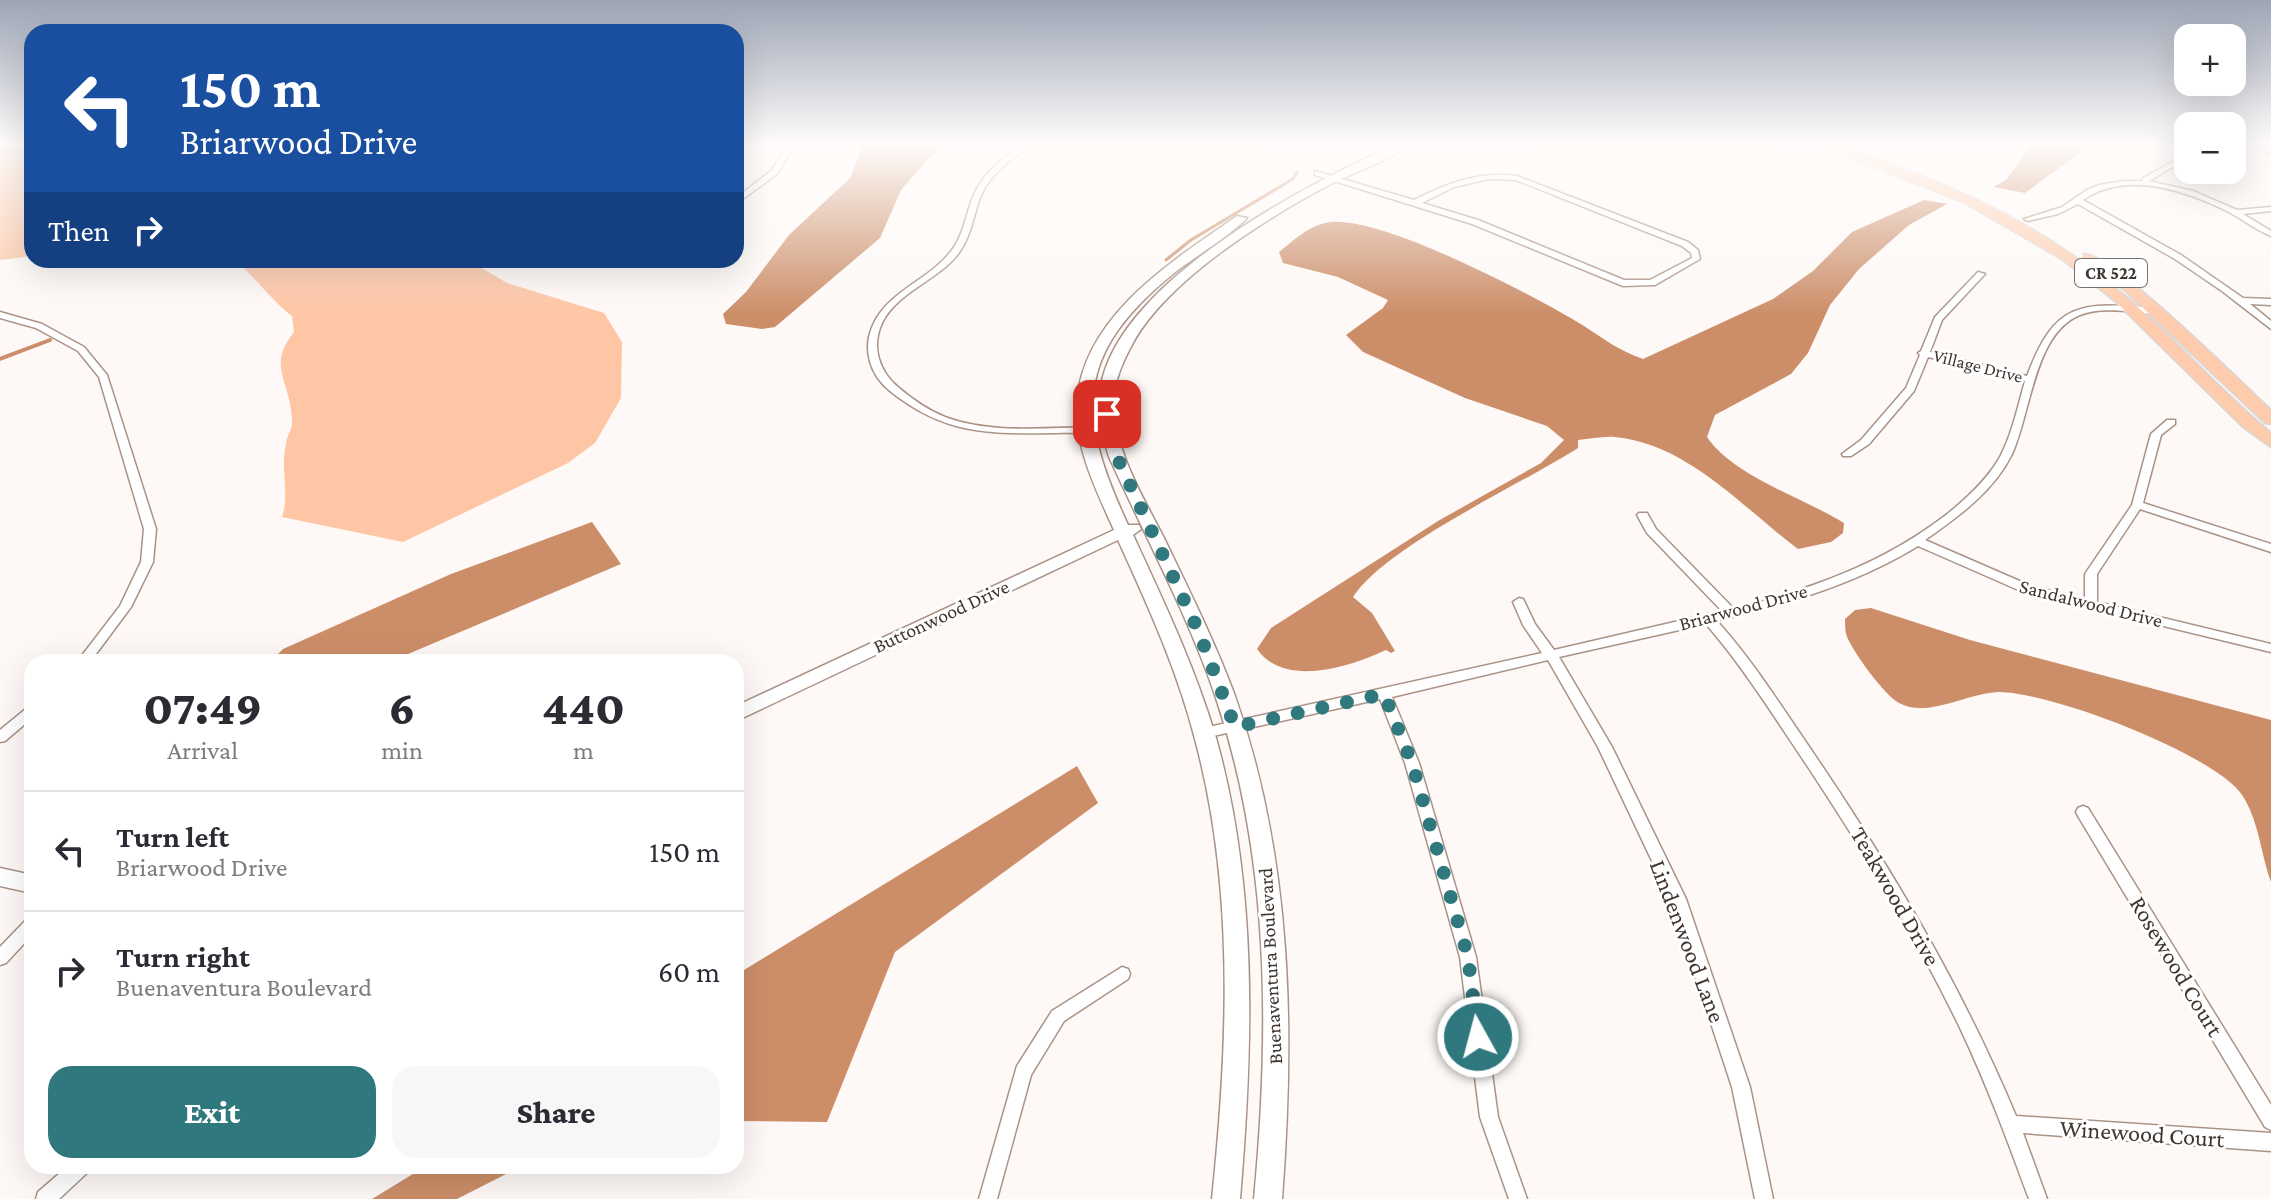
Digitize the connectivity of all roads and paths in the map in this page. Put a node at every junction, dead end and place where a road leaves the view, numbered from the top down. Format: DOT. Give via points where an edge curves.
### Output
graph roads {
  1 [pos="975,202"];
  2 [pos="1269,202"];
  3 [pos="1287,202"];
  4 [pos="1412,202"];
  5 [pos="1578,202"];
  6 [pos="1968,202"];
  7 [pos="1982,202"];
  8 [pos="1991,202"];
  9 [pos="2074,202"];
  10 [pos="2081,202"];
  11 [pos="2209,202"];
  12 [pos="1415,203"];
  13 [pos="2271,209"];
  14 [pos="2238,212"];
  15 [pos="2028,219"];
  16 [pos="2271,234"];
  17 [pos="1981,274"];
  18 [pos="2242,301"];
  19 [pos="2271,302"];
  20 [pos="2129,309"];
  21 [pos="2154,311"];
  22 [pos="0,315"];
  23 [pos="2271,326"];
  24 [pos="1923,353"];
  25 [pos="2032,380"];
  26 [pos="2271,419"];
  27 [pos="2171,422"];
  28 [pos="1085,429"];
  29 [pos="1108,430"];
  30 [pos="2271,442"];
  31 [pos="1847,454"];
  32 [pos="2137,505"];
  33 [pos="1643,515"];
  34 [pos="1148,526"];
  35 [pos="1125,531"];
  36 [pos="1917,541"];
  37 [pos="2271,548"];
  38 [pos="1519,602"];
  39 [pos="2091,602"];
  40 [pos="1730,612"];
  41 [pos="1708,618"];
  42 [pos="2271,648"];
  43 [pos="89,654"];
  44 [pos="1552,654"];
  45 [pos="1384,694"];
  46 [pos="744,710"];
  47 [pos="24,718"];
  48 [pos="1235,727"];
  49 [pos="1204,733"];
  50 [pos="0,737"];
  51 [pos="2083,812"];
  52 [pos="0,877"];
  53 [pos="24,882"];
  54 [pos="24,933"];
  55 [pos="0,958"];
  56 [pos="1122,974"];
  57 [pos="2271,1121"];
  58 [pos="2013,1124"];
  59 [pos="2271,1142"];
  60 [pos="73,1174"];
  61 [pos="45,1199"];
  62 [pos="988,1199"];
  63 [pos="1226,1199"];
  64 [pos="1268,1199"];
  65 [pos="1518,1199"];
  66 [pos="1764,1199"];
  67 [pos="2038,1199"];
  1 -- 28 [label="street" via="969,230 955,252 878,321 872,345 877,368 920,412 946,423 1010,432"];
  2 -- 28 [label="main road, Buenaventura Boulevard" via="1192,254 1121,320 1096,355 1084,400"];
  3 -- 29 [label="main road, Buenaventura Boulevard" via="1174,289 1139,325 1110,376"];
  4 -- 12 [label="street"];
  5 -- 12 [label="street" via="1685,244 1696,259 1652,283 1623,283 1489,227"];
  6 -- 20 [label="main road, CR 522" via="2036,236 2099,280"];
  7 -- 15 [label="main road"];
  8 -- 15 [label="main road, CR 522"];
  9 -- 15 [label="street"];
  10 -- 18 [label="street" via="2162,245"];
  11 -- 14 [label="street"];
  13 -- 14 [label="street"];
  14 -- 16 [label="street"];
  15 -- 21 [label="main road, CR 522" via="2103,266"];
  17 -- 24 [label="street" via="1938,319"];
  18 -- 19 [label="street"];
  18 -- 23 [label="street"];
  20 -- 21 [label="street, Briarwood Drive"];
  20 -- 25 [label="street, Briarwood Drive" via="2067,316 2042,348"];
  20 -- 30 [label="main road, CR 522"];
  21 -- 26 [label="main road, CR 522"];
  22 -- 43 [label="street" via="39,326 81,349 104,377 150,529 147,562 125,607"];
  24 -- 25 [label="street, Village Drive"];
  24 -- 31 [label="street" via="1903,398 1865,442"];
  25 -- 36 [label="street, Briarwood Drive" via="2005,457 1969,501"];
  27 -- 32 [label="street" via="2156,434"];
  28 -- 29 [label="street"];
  28 -- 35 [label="main road, Buenaventura Boulevard"];
  29 -- 34 [label="main road, Buenaventura Boulevard"];
  32 -- 37 [label="street"];
  32 -- 39 [label="street" via="2091,574"];
  33 -- 40 [label="street" via="1651,531"];
  34 -- 35 [label="main road, Buttonwood Drive"];
  34 -- 48 [label="main road, Buenaventura Boulevard" via="1198,630"];
  35 -- 46 [label="main road, Buttonwood Drive"];
  35 -- 49 [label="main road, Buenaventura Boulevard" via="1171,635"];
  36 -- 39 [label="street, Sandalwood Drive" via="2027,589"];
  36 -- 40 [label="street, Briarwood Drive" via="1834,583"];
  38 -- 44 [label="street, Lindenwood Lane"];
  39 -- 42 [label="street, Sandalwood Drive"];
  40 -- 41 [label="street, Briarwood Drive"];
  41 -- 44 [label="street, Briarwood Drive"];
  41 -- 58 [label="street, Teakwood Drive" via="1738,653 1879,861 1958,1002"];
  44 -- 45 [label="street, Briarwood Drive"];
  44 -- 66 [label="street, Lindenwood Lane" via="1605,747 1678,899 1741,1087"];
  45 -- 48 [label="street, Briarwood Drive"];
  45 -- 65 [label="street" via="1412,763 1468,957 1489,1117"];
  47 -- 50 [label="street"];
  48 -- 49 [label="street, Briarwood Drive"];
  48 -- 64 [label="main road, Buenaventura Boulevard" via="1263,849 1272,937 1275,1128"];
  49 -- 63 [label="main road, Buenaventura Boulevard" via="1229,851 1237,940 1238,1033"];
  51 -- 57 [label="street, Rosewood Court"];
  52 -- 53 [label="main road"];
  54 -- 55 [label="street"];
  56 -- 62 [label="street" via="1058,1016 1023,1072"];
  58 -- 59 [label="street, Winewood Court"];
  58 -- 67 [label="street, Teakwood Drive"];
  60 -- 61 [label="street"];
}
